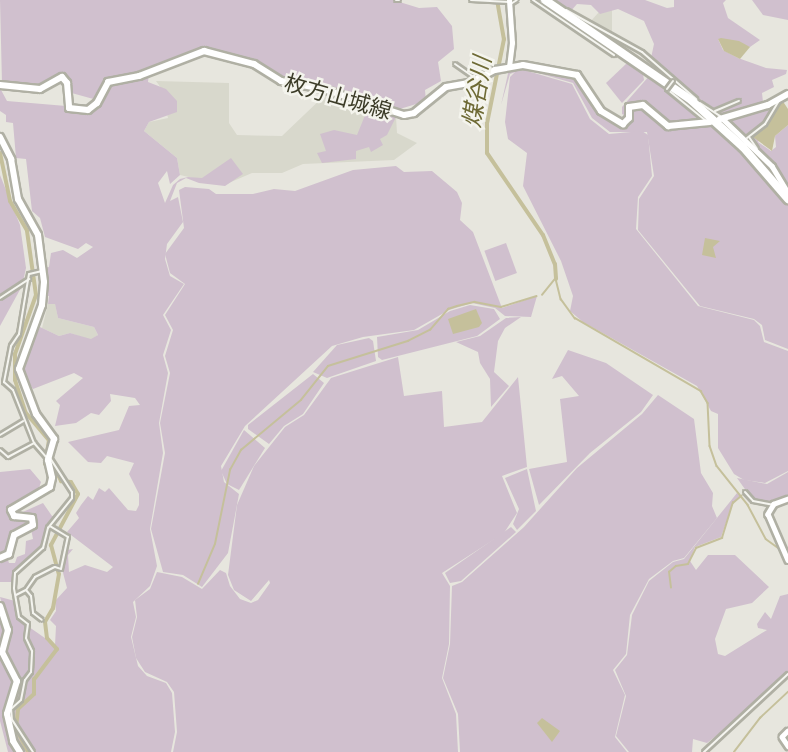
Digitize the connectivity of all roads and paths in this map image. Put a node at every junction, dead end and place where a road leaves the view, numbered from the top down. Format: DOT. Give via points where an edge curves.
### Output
graph roads {
  1 [pos="471,0"];
  2 [pos="517,0"];
  3 [pos="533,0"];
  4 [pos="548,1"];
  5 [pos="509,3"];
  6 [pos="614,55"];
  7 [pos="455,64"];
  8 [pos="503,68"];
  9 [pos="477,80"];
  10 [pos="674,81"];
  11 [pos="0,85"];
  12 [pos="788,94"];
  13 [pos="779,99"];
  14 [pos="739,101"];
  15 [pos="715,111"];
  16 [pos="721,119"];
  17 [pos="709,122"];
  18 [pos="0,137"];
  19 [pos="762,157"];
  20 [pos="788,193"];
  21 [pos="788,198"];
  22 [pos="42,271"];
  23 [pos="29,279"];
  24 [pos="0,298"];
  25 [pos="23,421"];
  26 [pos="0,435"];
  27 [pos="33,443"];
  28 [pos="0,450"];
  29 [pos="48,457"];
  30 [pos="745,492"];
  31 [pos="788,499"];
  32 [pos="773,505"];
  33 [pos="50,526"];
  34 [pos="0,558"];
  35 [pos="788,560"];
  36 [pos="26,590"];
  37 [pos="15,595"];
  38 [pos="0,606"];
  39 [pos="42,620"];
  40 [pos="788,674"];
  41 [pos="788,731"];
  42 [pos="788,746"];
  43 [pos="20,752"];
  44 [pos="33,752"];
  45 [pos="704,752"];
  1 -- 5 [label="street"];
  2 -- 5 [label="street"];
  3 -- 6 [label="street"];
  4 -- 10 [label="street" via="642,52"];
  4 -- 21 [label="highway" via="692,100 744,146"];
  5 -- 8 [label="street" via="512,43"];
  7 -- 9 [label="street"];
  8 -- 9 [label="main road, 枚方山城線"];
  8 -- 17 [label="main road" via="526,66 577,75 601,111 623,124 629,118 629,108 643,105 668,126"];
  9 -- 11 [label="main road, 枚方山城線" via="446,87 414,113 404,115 323,88 281,81 254,64 204,51 138,76 108,82 97,104 88,110 69,107 63,77 38,90"];
  10 -- 15 [label="street"];
  10 -- 17 [label="street, bridge" via="667,89"];
  12 -- 13 [label="main road"];
  13 -- 16 [label="main road"];
  13 -- 19 [label="street" via="766,122 748,137"];
  14 -- 15 [label="street"];
  15 -- 16 [label="street"];
  16 -- 19 [label="street"];
  18 -- 22 [label="main road" via="12,159 18,199 38,234"];
  19 -- 20 [label="street" via="778,174"];
  22 -- 23 [label="street" via="29,273"];
  22 -- 29 [label="main road" via="43,302 19,367 36,414 53,436"];
  23 -- 24 [label="street"];
  23 -- 25 [label="street" via="19,334 11,346 4,382 13,390"];
  25 -- 26 [label="street"];
  25 -- 27 [label="street"];
  27 -- 28 [label="street" via="8,457"];
  27 -- 29 [label="street"];
  29 -- 33 [label="street" via="73,494"];
  29 -- 34 [label="main road" via="52,478 48,488 11,509 14,516 31,518 33,525 14,535 9,554"];
  30 -- 32 [label="street" via="753,501"];
  31 -- 32 [label="street"];
  32 -- 35 [label="street" via="769,524"];
  33 -- 36 [label="street" via="68,536 61,569 55,567 35,577"];
  33 -- 37 [label="street" via="43,548 15,573"];
  36 -- 37 [label="street"];
  36 -- 39 [label="street" via="31,596 33,613"];
  37 -- 44 [label="street" via="19,617 28,624 26,638 32,651 31,672 21,700 11,709 12,720"];
  38 -- 43 [label="main road" via="8,628 2,652 18,682 7,714 13,741"];
  40 -- 45 [label="street"];
  41 -- 42 [label="street" via="782,737"];
}
